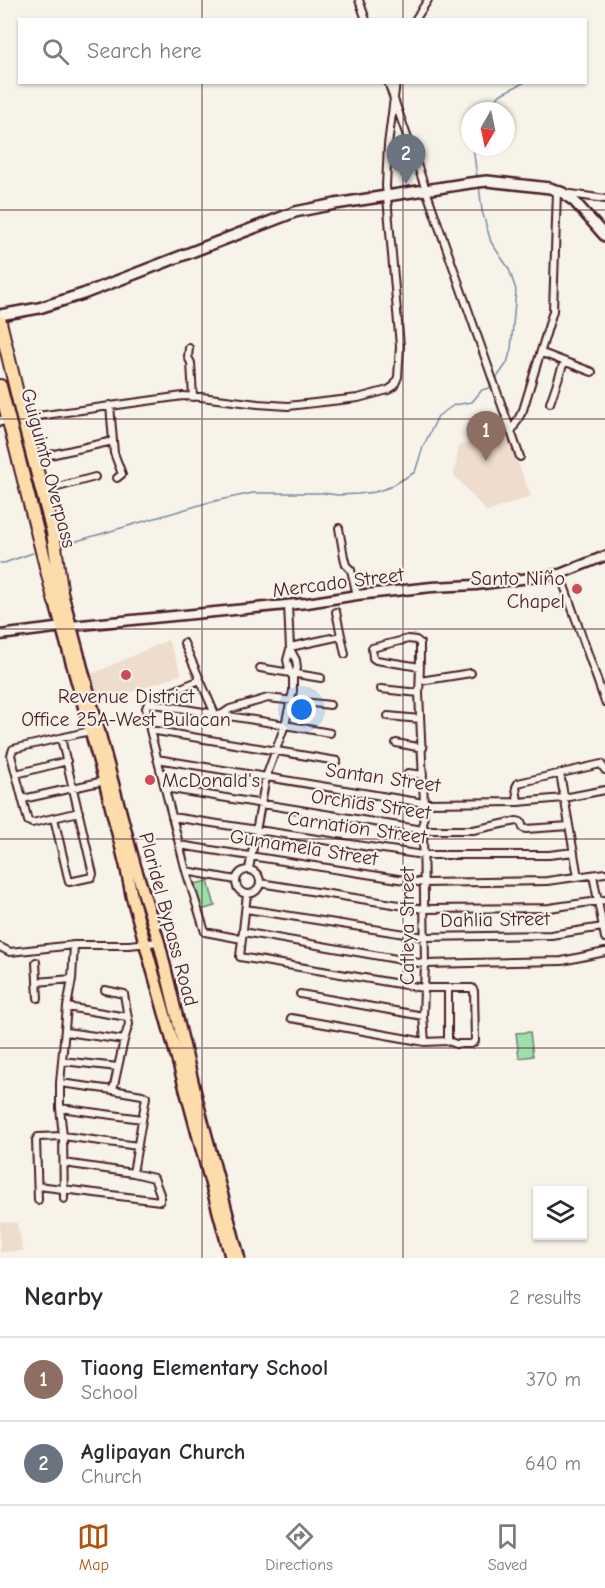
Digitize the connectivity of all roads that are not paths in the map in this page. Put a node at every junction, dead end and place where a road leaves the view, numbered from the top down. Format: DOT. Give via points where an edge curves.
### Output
graph roads {
  1 [pos="359,0"];
  2 [pos="428,0"];
  3 [pos="365,18"];
  4 [pos="416,18"];
  5 [pos="389,84"];
  6 [pos="396,84"];
  7 [pos="394,99"];
  8 [pos="426,189"];
  9 [pos="560,192"];
  10 [pos="387,196"];
  11 [pos="605,199"];
  12 [pos="605,236"];
  13 [pos="0,315"];
  14 [pos="0,322"];
  15 [pos="189,348"];
  16 [pos="542,353"];
  17 [pos="0,357"];
  18 [pos="564,362"];
  19 [pos="592,372"];
  20 [pos="0,386"];
  21 [pos="193,397"];
  22 [pos="550,404"];
  23 [pos="110,405"];
  24 [pos="8,417"];
  25 [pos="511,432"];
  26 [pos="113,441"];
  27 [pos="33,456"];
  28 [pos="520,457"];
  29 [pos="94,477"];
  30 [pos="117,478"];
  31 [pos="43,491"];
  32 [pos="339,528"];
  33 [pos="605,556"];
  34 [pos="560,574"];
  35 [pos="61,590"];
  36 [pos="357,595"];
  37 [pos="55,602"];
  38 [pos="288,605"];
  39 [pos="336,612"];
  40 [pos="67,626"];
  41 [pos="0,635"];
  42 [pos="341,636"];
  43 [pos="184,643"];
  44 [pos="290,648"];
  45 [pos="345,654"];
  46 [pos="420,667"];
  47 [pos="260,668"];
  48 [pos="471,673"];
  49 [pos="293,674"];
  50 [pos="321,678"];
  51 [pos="200,680"];
  52 [pos="420,681"];
  53 [pos="381,689"];
  54 [pos="419,693"];
  55 [pos="290,701"];
  56 [pos="605,702"];
  57 [pos="148,703"];
  58 [pos="330,705"];
  59 [pos="218,715"];
  60 [pos="388,716"];
  61 [pos="420,719"];
  62 [pos="285,725"];
  63 [pos="150,730"];
  64 [pos="90,731"];
  65 [pos="330,733"];
  66 [pos="61,738"];
  67 [pos="396,743"];
  68 [pos="423,748"];
  69 [pos="276,751"];
  70 [pos="158,759"];
  71 [pos="67,761"];
  72 [pos="337,761"];
  73 [pos="605,770"];
  74 [pos="408,773"];
  75 [pos="560,773"];
  76 [pos="16,774"];
  77 [pos="423,775"];
  78 [pos="266,777"];
  79 [pos="104,781"];
  80 [pos="73,787"];
  81 [pos="165,788"];
  82 [pos="605,790"];
  83 [pos="564,798"];
  84 [pos="23,799"];
  85 [pos="518,802"];
  86 [pos="424,803"];
  87 [pos="261,805"];
  88 [pos="79,812"];
  89 [pos="172,817"];
  90 [pos="54,818"];
  91 [pos="569,826"];
  92 [pos="256,829"];
  93 [pos="423,830"];
  94 [pos="179,844"];
  95 [pos="574,852"];
  96 [pos="251,855"];
  97 [pos="423,855"];
  98 [pos="249,869"];
  99 [pos="186,871"];
  100 [pos="605,873"];
  101 [pos="593,875"];
  102 [pos="578,877"];
  103 [pos="236,880"];
  104 [pos="260,883"];
  105 [pos="424,883"];
  106 [pos="247,894"];
  107 [pos="601,901"];
  108 [pos="246,909"];
  109 [pos="424,909"];
  110 [pos="603,927"];
  111 [pos="243,936"];
  112 [pos="424,937"];
  113 [pos="605,938"];
  114 [pos="159,942"];
  115 [pos="145,944"];
  116 [pos="74,945"];
  117 [pos="0,947"];
  118 [pos="605,952"];
  119 [pos="36,962"];
  120 [pos="425,964"];
  121 [pos="72,980"];
  122 [pos="37,982"];
  123 [pos="423,988"];
  124 [pos="448,988"];
  125 [pos="105,990"];
  126 [pos="300,993"];
  127 [pos="38,998"];
  128 [pos="67,1006"];
  129 [pos="423,1016"];
  130 [pos="128,1017"];
  131 [pos="291,1018"];
  132 [pos="66,1032"];
  133 [pos="124,1040"];
  134 [pos="448,1041"];
  135 [pos="424,1042"];
  136 [pos="62,1061"];
  137 [pos="118,1067"];
  138 [pos="60,1083"];
  139 [pos="113,1089"];
  140 [pos="60,1108"];
  141 [pos="142,1119"];
  142 [pos="63,1136"];
  143 [pos="138,1146"];
  144 [pos="64,1162"];
  145 [pos="133,1173"];
  146 [pos="38,1186"];
  147 [pos="64,1188"];
  148 [pos="64,1199"];
  149 [pos="38,1200"];
  150 [pos="231,1258"];
  151 [pos="239,1258"];
  1 -- 3 [label="street"];
  2 -- 4 [label="street"];
  5 -- 7 [label="street"];
  6 -- 7 [label="street"];
  7 -- 8 [label="street"];
  7 -- 10 [label="street"];
  8 -- 9 [label="main road" via="487,181"];
  8 -- 10 [label="main road"];
  8 -- 25 [label="street"];
  9 -- 11 [label="street"];
  9 -- 12 [label="main road" via="575,202"];
  9 -- 16 [label="street" via="554,310"];
  10 -- 13 [label="main road" via="295,212 83,294"];
  10 -- 21 [label="street" via="400,346 398,377 393,386 358,398 288,406"];
  14 -- 24 [label="highway"];
  15 -- 21 [label="street"];
  16 -- 18 [label="street"];
  16 -- 25 [label="street" via="524,410"];
  17 -- 24 [label="highway, Guiguinto Overpass"];
  18 -- 19 [label="street"];
  18 -- 22 [label="street"];
  20 -- 24 [label="highway, Guiguinto Overpass"];
  21 -- 23 [label="street"];
  23 -- 24 [label="street"];
  23 -- 26 [label="street"];
  24 -- 27 [label="highway"];
  24 -- 35 [label="highway, Guiguinto Overpass"];
  24 -- 37 [label="highway, Guiguinto Overpass"];
  25 -- 28 [label="street"];
  26 -- 27 [label="street"];
  26 -- 30 [label="street" via="122,474"];
  27 -- 31 [label="highway"];
  29 -- 31 [label="street"];
  31 -- 35 [label="highway"];
  32 -- 36 [label="street"];
  33 -- 34 [label="street, Mercado Street"];
  34 -- 36 [label="street, Mercado Street"];
  34 -- 56 [label="street"];
  35 -- 40 [label="highway, Plaridel Bypass Road"];
  36 -- 38 [label="street, Mercado Street"];
  37 -- 40 [label="highway, Plaridel Bypass Road"];
  38 -- 40 [label="street, Mercado Street"];
  38 -- 44 [label="street"];
  39 -- 42 [label="street"];
  40 -- 41 [label="street, Mercado Street"];
  40 -- 64 [label="highway, Plaridel Bypass Road"];
  40 -- 114 [label="highway, Plaridel Bypass Road"];
  42 -- 44 [label="street"];
  42 -- 45 [label="street"];
  43 -- 51 [label="street"];
  44 -- 49 [label="street" via="297,668"];
  46 -- 46 [label="street, Catleya Street" via="376,660 372,648 416,640 420,643"];
  46 -- 52 [label="street, Catleya Street"];
  47 -- 49 [label="street"];
  48 -- 52 [label="street"];
  49 -- 50 [label="street"];
  49 -- 55 [label="street"];
  51 -- 57 [label="street"];
  51 -- 59 [label="street"];
  52 -- 54 [label="street, Catleya Street"];
  53 -- 54 [label="street"];
  54 -- 61 [label="street, Catleya Street"];
  55 -- 58 [label="street"];
  55 -- 59 [label="street" via="268,698"];
  55 -- 62 [label="street"];
  57 -- 59 [label="street"];
  57 -- 63 [label="street"];
  59 -- 62 [label="street"];
  60 -- 61 [label="street"];
  61 -- 68 [label="street, Catleya Street"];
  62 -- 65 [label="street"];
  62 -- 69 [label="street"];
  63 -- 69 [label="street"];
  63 -- 70 [label="street"];
  64 -- 66 [label="street"];
  64 -- 79 [label="highway, Plaridel Bypass Road"];
  66 -- 71 [label="street"];
  66 -- 76 [label="street" via="13,749"];
  67 -- 68 [label="street"];
  68 -- 77 [label="street, Catleya Street"];
  69 -- 72 [label="street"];
  69 -- 78 [label="street"];
  70 -- 78 [label="street, Santan Street"];
  70 -- 81 [label="street"];
  71 -- 76 [label="street"];
  71 -- 80 [label="street"];
  73 -- 75 [label="street" via="601,764"];
  74 -- 77 [label="street"];
  75 -- 83 [label="street"];
  75 -- 85 [label="street" via="518,783"];
  76 -- 84 [label="street"];
  77 -- 86 [label="street, Catleya Street"];
  78 -- 86 [label="street, Santan Street"];
  78 -- 87 [label="street"];
  79 -- 80 [label="street"];
  79 -- 115 [label="highway, Plaridel Bypass Road"];
  80 -- 84 [label="street"];
  80 -- 88 [label="street"];
  81 -- 87 [label="street, Orchids Street"];
  81 -- 89 [label="street"];
  82 -- 83 [label="street, Santan Street"];
  83 -- 85 [label="street, Santan Street"];
  83 -- 91 [label="street"];
  84 -- 90 [label="street" via="30,823"];
  85 -- 86 [label="street, Santan Street"];
  86 -- 93 [label="street, Catleya Street"];
  87 -- 92 [label="street"];
  87 -- 93 [label="street, Orchids Street"];
  88 -- 90 [label="street"];
  88 -- 90 [label="street" via="92,877 69,882"];
  89 -- 92 [label="street, Carnation Street"];
  89 -- 94 [label="street"];
  91 -- 93 [label="street, Orchids Street" via="526,829 517,821 473,830"];
  91 -- 95 [label="street"];
  92 -- 96 [label="street"];
  92 -- 97 [label="street, Carnation Street"];
  93 -- 97 [label="street, Catleya Street"];
  94 -- 96 [label="street, Gumamela Street"];
  94 -- 99 [label="street"];
  95 -- 97 [label="street, Carnation Street"];
  95 -- 102 [label="street"];
  96 -- 98 [label="street"];
  96 -- 105 [label="street, Gumamela Street"];
  97 -- 105 [label="street, Catleya Street"];
  98 -- 103 [label="street" via="239,873"];
  98 -- 104 [label="street" via="259,876"];
  99 -- 103 [label="street"];
  99 -- 111 [label="street" via="205,932"];
  100 -- 101 [label="street, Gumamela Street"];
  101 -- 102 [label="street, Gumamela Street"];
  101 -- 107 [label="street"];
  102 -- 105 [label="street, Gumamela Street"];
  103 -- 106 [label="street" via="237,888"];
  104 -- 106 [label="street"];
  104 -- 109 [label="street"];
  105 -- 109 [label="street, Catleya Street"];
  106 -- 108 [label="street"];
  107 -- 109 [label="street" via="549,909"];
  107 -- 110 [label="street"];
  108 -- 111 [label="street"];
  108 -- 112 [label="street, Dahlia Street"];
  109 -- 112 [label="street, Catleya Street"];
  110 -- 112 [label="street, Dahlia Street" via="551,935"];
  110 -- 113 [label="street"];
  111 -- 120 [label="street"];
  111 -- 123 [label="street" via="240,957"];
  112 -- 120 [label="street, Catleya Street"];
  114 -- 115 [label="street"];
  114 -- 151 [label="highway, Plaridel Bypass Road"];
  115 -- 116 [label="street"];
  115 -- 150 [label="highway, Plaridel Bypass Road"];
  116 -- 117 [label="street" via="10,952"];
  116 -- 121 [label="street"];
  118 -- 120 [label="street" via="562,961"];
  119 -- 122 [label="street"];
  120 -- 123 [label="street, Catleya Street"];
  121 -- 122 [label="street"];
  121 -- 128 [label="street"];
  122 -- 127 [label="street"];
  123 -- 124 [label="street"];
  123 -- 129 [label="street, Catleya Street"];
  124 -- 134 [label="street"];
  124 -- 134 [label="street" via="474,991 475,1041"];
  125 -- 130 [label="street" via="124,994"];
  126 -- 129 [label="street"];
  128 -- 130 [label="street"];
  128 -- 132 [label="street"];
  129 -- 135 [label="street, Catleya Street"];
  130 -- 133 [label="street"];
  131 -- 135 [label="street"];
  132 -- 133 [label="street"];
  132 -- 136 [label="street"];
  133 -- 137 [label="street"];
  134 -- 135 [label="street"];
  136 -- 137 [label="street"];
  136 -- 138 [label="street"];
  137 -- 139 [label="street"];
  138 -- 139 [label="street"];
  138 -- 140 [label="street"];
  139 -- 141 [label="street" via="146,1097"];
  140 -- 141 [label="street"];
  140 -- 142 [label="street"];
  141 -- 143 [label="street"];
  142 -- 143 [label="street"];
  142 -- 144 [label="street"];
  142 -- 146 [label="street" via="36,1140"];
  143 -- 145 [label="street"];
  144 -- 145 [label="street"];
  144 -- 147 [label="street"];
  145 -- 147 [label="street" via="154,1178 160,1201"];
  146 -- 147 [label="street"];
  146 -- 149 [label="street"];
  147 -- 148 [label="street"];
}
